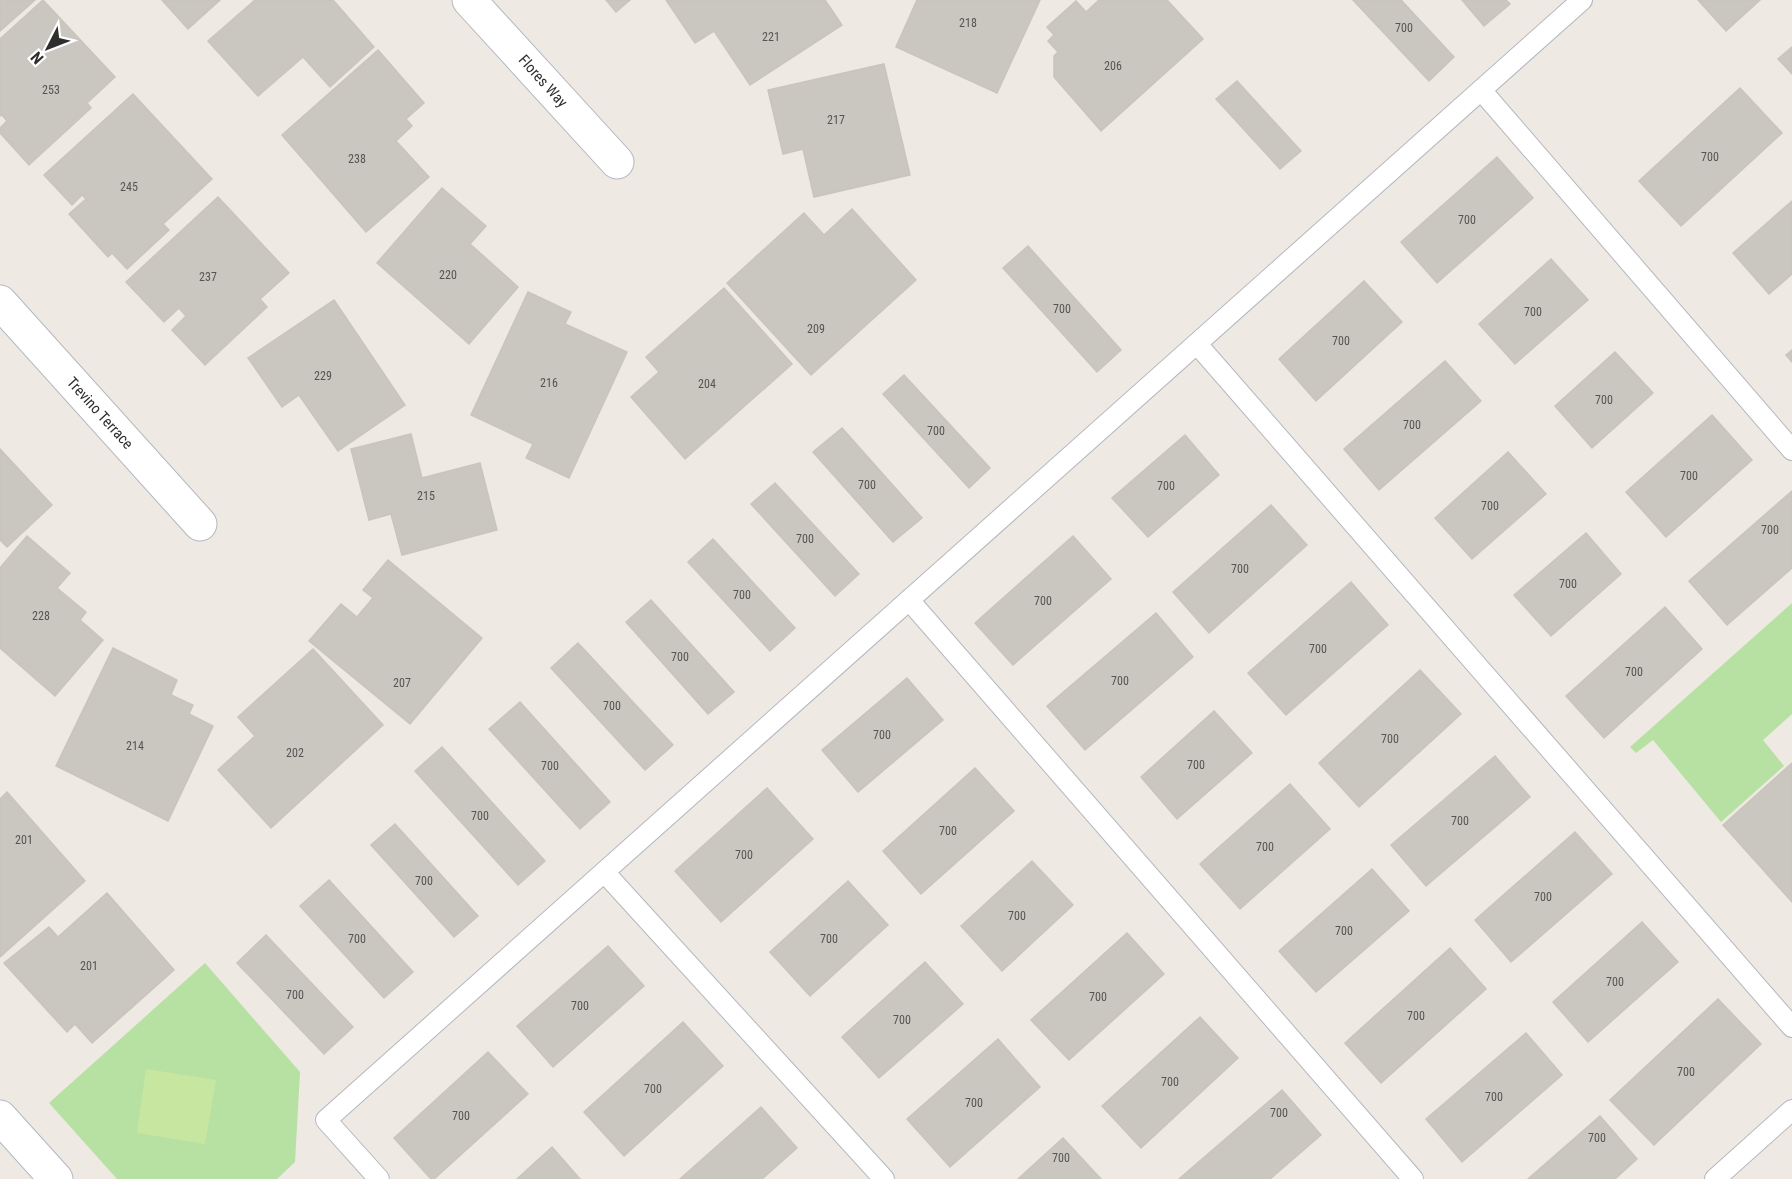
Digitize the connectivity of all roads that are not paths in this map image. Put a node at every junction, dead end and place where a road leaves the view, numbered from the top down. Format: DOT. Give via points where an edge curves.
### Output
graph roads {
  1 [pos="469,0"];
  2 [pos="1582,0"];
  3 [pos="1481,90"];
  4 [pos="617,162"];
  5 [pos="0,302"];
  6 [pos="1197,344"];
  7 [pos="1792,450"];
  8 [pos="200,524"];
  9 [pos="909,600"];
  10 [pos="604,873"];
  11 [pos="1792,1027"];
  12 [pos="1792,1110"];
  13 [pos="0,1118"];
  14 [pos="56,1179"];
  15 [pos="379,1179"];
  16 [pos="885,1179"];
  17 [pos="1413,1179"];
  18 [pos="1715,1179"];
  1 -- 4 [label="street, Flores Way"];
  2 -- 3 [label="lane"];
  3 -- 6 [label="lane"];
  3 -- 7 [label="lane"];
  5 -- 8 [label="street, Trevino Terrace"];
  6 -- 9 [label="lane"];
  6 -- 11 [label="lane"];
  9 -- 10 [label="lane"];
  9 -- 17 [label="lane"];
  10 -- 15 [label="lane" via="326,1120"];
  10 -- 16 [label="lane"];
  12 -- 18 [label="lane"];
  13 -- 14 [label="street"];
}
